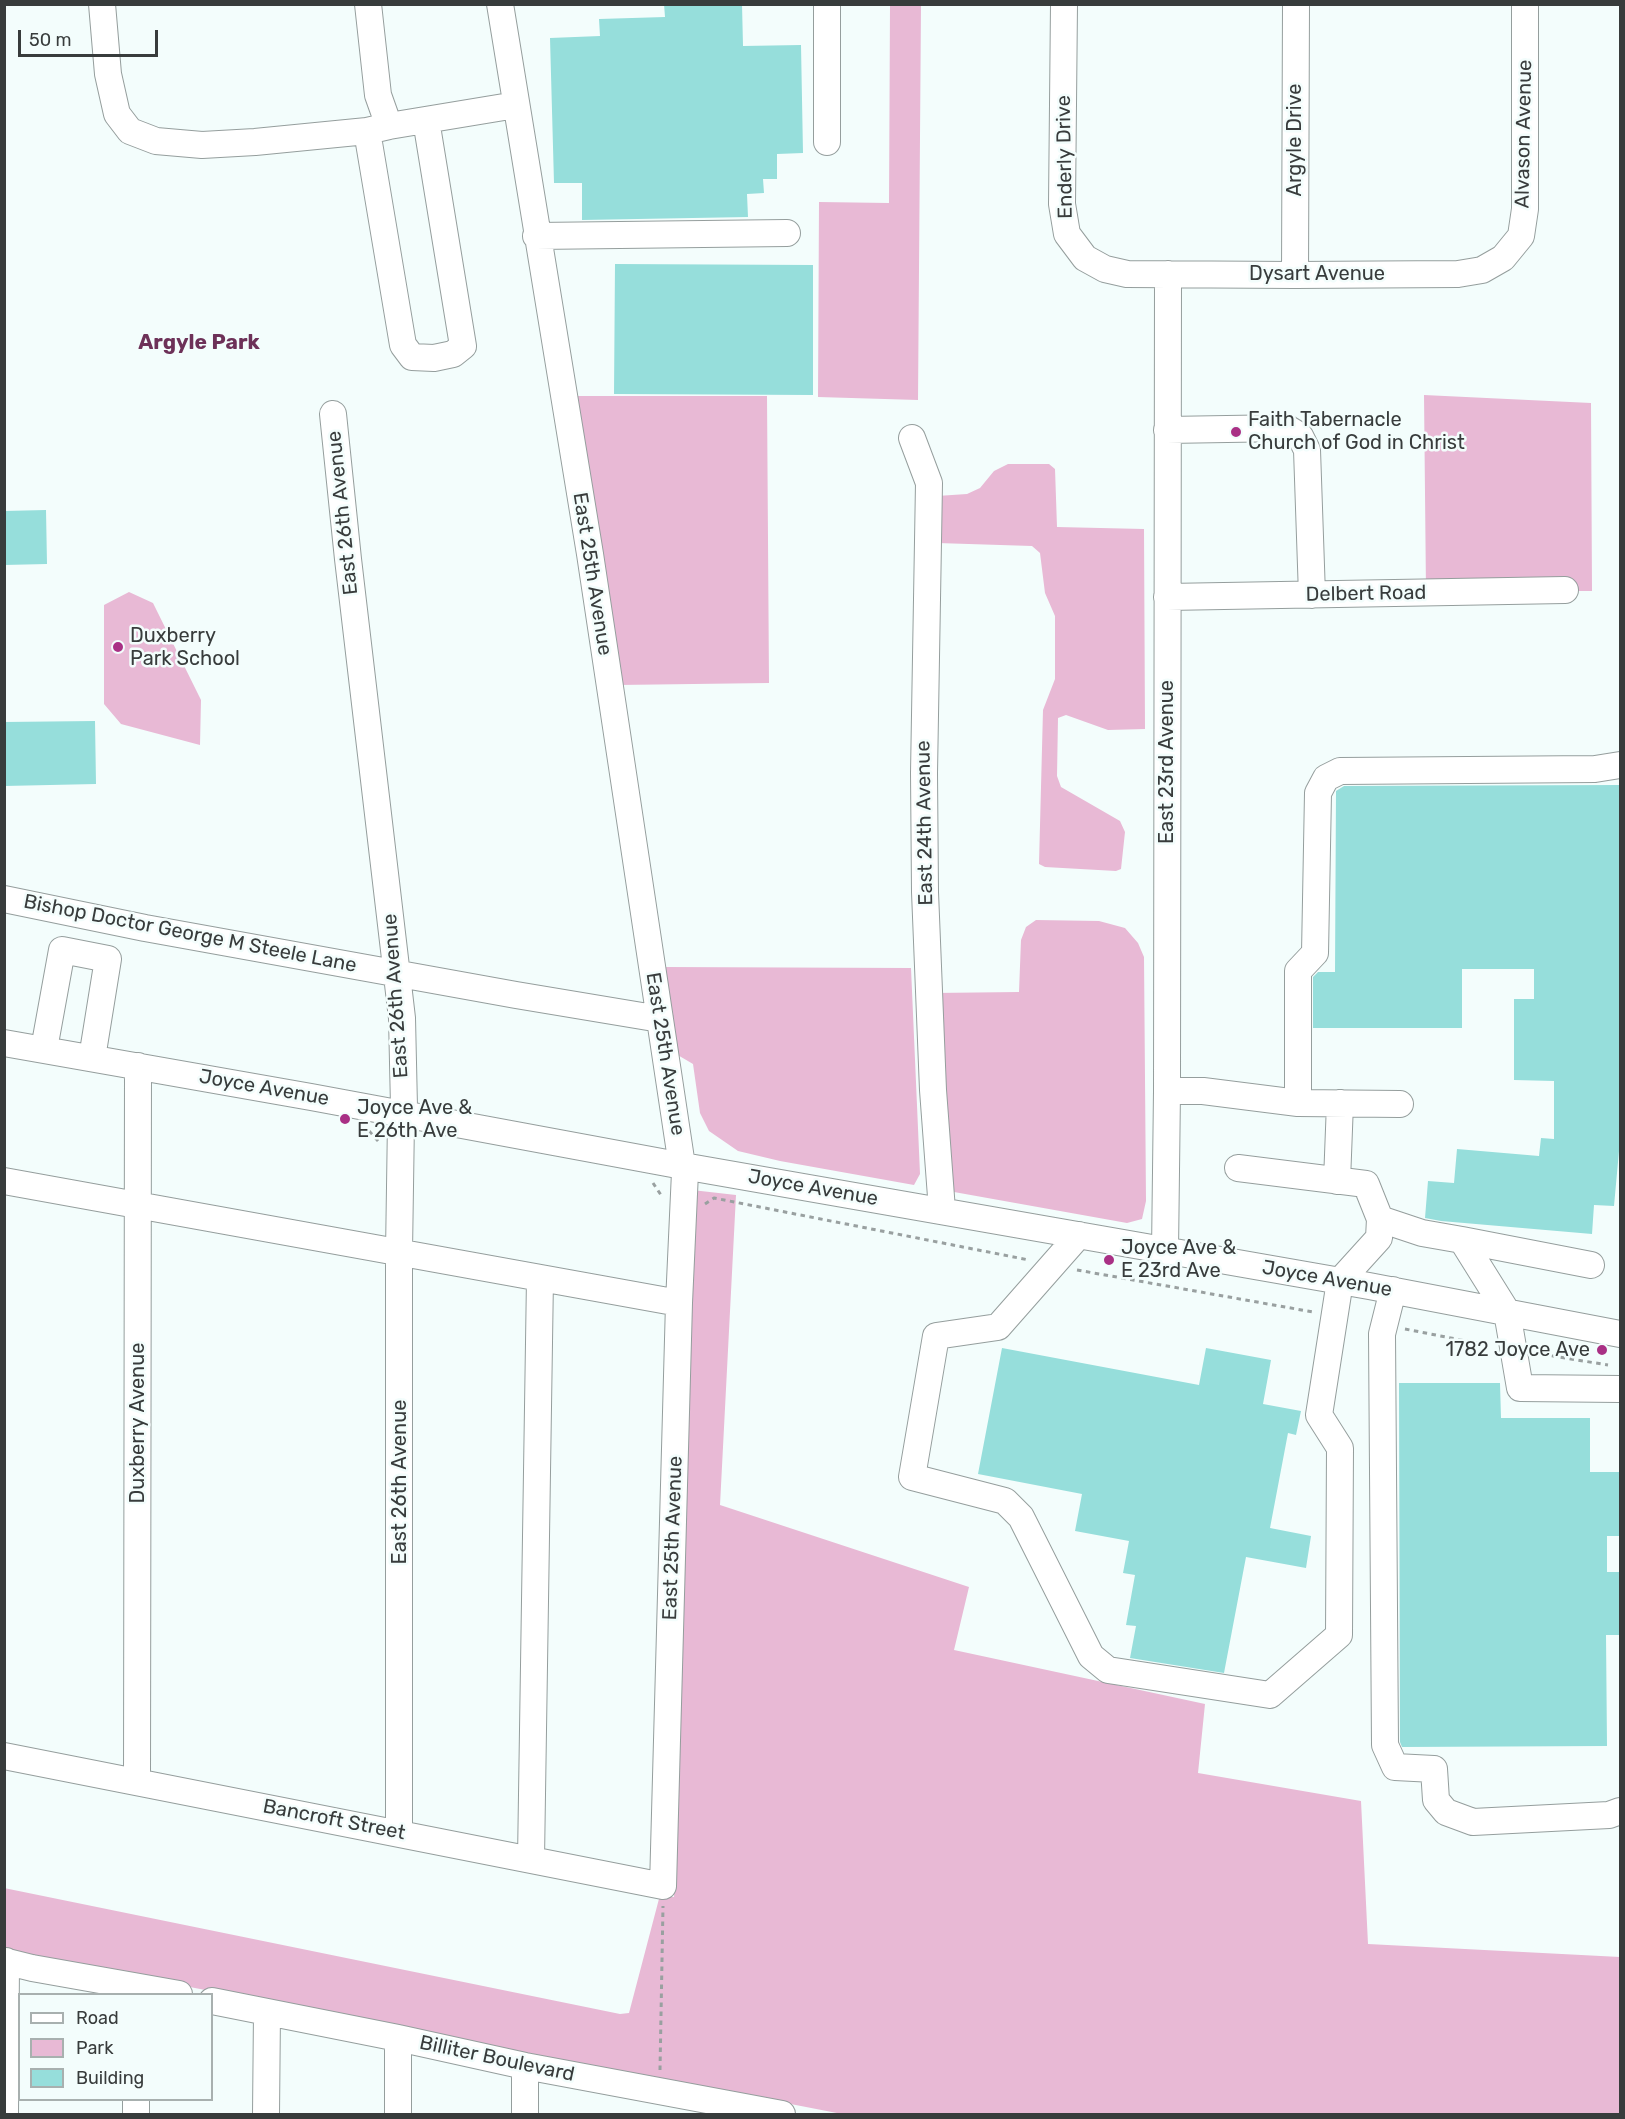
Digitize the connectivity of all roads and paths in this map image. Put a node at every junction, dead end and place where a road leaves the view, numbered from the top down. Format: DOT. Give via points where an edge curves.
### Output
graph roads {
  1 [pos="102,4"];
  2 [pos="368,4"];
  3 [pos="500,4"];
  4 [pos="827,4"];
  5 [pos="1064,4"];
  6 [pos="1296,4"];
  7 [pos="1525,4"];
  8 [pos="516,105"];
  9 [pos="426,120"];
  10 [pos="378,128"];
  11 [pos="827,142"];
  12 [pos="787,233"];
  13 [pos="536,236"];
  14 [pos="1503,258"];
  15 [pos="1127,274"];
  16 [pos="1168,274"];
  17 [pos="1295,275"];
  18 [pos="333,414"];
  19 [pos="1167,430"];
  20 [pos="912,438"];
  21 [pos="1565,590"];
  22 [pos="1312,595"];
  23 [pos="1167,597"];
  24 [pos="1620,765"];
  25 [pos="4,899"];
  26 [pos="397,972"];
  27 [pos="660,1019"];
  28 [pos="4,1043"];
  29 [pos="44,1049"];
  30 [pos="92,1058"];
  31 [pos="138,1066"];
  32 [pos="1167,1092"];
  33 [pos="1298,1103"];
  34 [pos="1340,1103"];
  35 [pos="1400,1104"];
  36 [pos="402,1113"];
  37 [pos="369,1131"];
  38 [pos="401,1147"];
  39 [pos="683,1166"];
  40 [pos="1238,1168"];
  41 [pos="651,1180"];
  42 [pos="4,1181"];
  43 [pos="1337,1181"];
  44 [pos="684,1201"];
  45 [pos="138,1205"];
  46 [pos="942,1210"];
  47 [pos="1380,1219"];
  48 [pos="1079,1235"];
  49 [pos="1462,1240"];
  50 [pos="1165,1251"];
  51 [pos="399,1252"];
  52 [pos="1592,1265"];
  53 [pos="1052,1266"];
  54 [pos="540,1278"];
  55 [pos="1340,1281"];
  56 [pos="1393,1290"];
  57 [pos="679,1303"];
  58 [pos="1507,1312"];
  59 [pos="1335,1316"];
  60 [pos="1384,1325"];
  61 [pos="1620,1334"];
  62 [pos="1513,1350"];
  63 [pos="1610,1366"];
  64 [pos="1620,1389"];
  65 [pos="4,1756"];
  66 [pos="136,1781"];
  67 [pos="1620,1811"];
  68 [pos="399,1833"];
  69 [pos="531,1860"];
  70 [pos="663,1886"];
  71 [pos="5,1961"];
  72 [pos="136,1991"];
  73 [pos="158,1993"];
  74 [pos="213,2001"];
  75 [pos="267,2012"];
  76 [pos="398,2038"];
  77 [pos="525,2066"];
  78 [pos="660,2102"];
  79 [pos="5,2115"];
  80 [pos="266,2115"];
  81 [pos="398,2115"];
  82 [pos="525,2115"];
  83 [pos="782,2115"];
  1 -- 10 [label="street" via="110,84 117,114 130,131 156,141 202,145"];
  2 -- 10 [label="street"];
  3 -- 8 [label="street, East 25th Avenue"];
  4 -- 11 [label="street"];
  5 -- 15 [label="street, Enderly Drive" via="1062,204 1067,234 1085,258 1105,269"];
  6 -- 17 [label="street, Argyle Drive"];
  7 -- 14 [label="street, Alvason Avenue" via="1525,209 1521,236"];
  8 -- 9 [label="street"];
  8 -- 13 [label="street, East 25th Avenue"];
  9 -- 10 [label="street"];
  9 -- 10 [label="street" via="463,346 453,354 434,358 412,357 403,345"];
  12 -- 13 [label="street"];
  13 -- 27 [label="street, East 25th Avenue" via="590,554"];
  14 -- 17 [label="street, Dysart Avenue" via="1482,270 1458,274"];
  15 -- 16 [label="street, Dysart Avenue"];
  16 -- 17 [label="street, Dysart Avenue"];
  16 -- 19 [label="street, East 23rd Avenue"];
  18 -- 26 [label="street, East 26th Avenue"];
  19 -- 22 [label="street" via="1287,428 1300,436 1307,450"];
  19 -- 23 [label="street, East 23rd Avenue"];
  20 -- 46 [label="street, East 24th Avenue" via="929,483 925,891"];
  21 -- 22 [label="street, Delbert Road"];
  22 -- 23 [label="street, Delbert Road"];
  23 -- 32 [label="street, East 23rd Avenue"];
  24 -- 33 [label="street" via="1595,769 1340,771 1326,777 1318,792 1315,953 1298,970"];
  25 -- 26 [label="street, Bishop Doctor George M Steele Lane"];
  26 -- 27 [label="street, Bishop Doctor George M Steele Lane"];
  26 -- 36 [label="street, East 26th Avenue" via="402,1018"];
  27 -- 39 [label="street, East 25th Avenue"];
  28 -- 29 [label="street, Joyce Avenue"];
  29 -- 30 [label="street, Joyce Avenue"];
  29 -- 30 [label="street" via="62,950 108,959"];
  30 -- 31 [label="street, Joyce Avenue"];
  31 -- 36 [label="street, Joyce Avenue"];
  31 -- 45 [label="street, Duxberry Avenue"];
  32 -- 33 [label="street" via="1203,1091"];
  32 -- 50 [label="street, East 23rd Avenue"];
  33 -- 34 [label="street"];
  34 -- 35 [label="street"];
  34 -- 43 [label="street"];
  36 -- 38 [label="street, East 26th Avenue"];
  36 -- 39 [label="street, Joyce Avenue"];
  37 -- 38 [label="path" via="379,1142"];
  38 -- 51 [label="street, East 26th Avenue"];
  39 -- 44 [label="street, East 25th Avenue"];
  39 -- 46 [label="street, Joyce Avenue"];
  40 -- 43 [label="street"];
  41 -- 44 [label="path" via="660,1195"];
  42 -- 45 [label="street"];
  43 -- 47 [label="street" via="1366,1184"];
  44 -- 53 [label="path" via="702,1206 714,1198"];
  44 -- 57 [label="street, East 25th Avenue"];
  45 -- 51 [label="street"];
  45 -- 66 [label="street, Duxberry Avenue"];
  46 -- 48 [label="street, Joyce Avenue"];
  47 -- 49 [label="street" via="1422,1233"];
  47 -- 55 [label="street" via="1379,1238"];
  48 -- 50 [label="street, Joyce Avenue"];
  48 -- 53 [label="street"];
  49 -- 52 [label="street"];
  49 -- 58 [label="street"];
  50 -- 55 [label="street, Joyce Avenue"];
  51 -- 54 [label="street"];
  51 -- 68 [label="street, East 26th Avenue"];
  53 -- 59 [label="path"];
  53 -- 59 [label="street" via="998,1328 936,1336 912,1478 1005,1501 1021,1517 1091,1656 1108,1670 1270,1695 1339,1635 1340,1448 1319,1415"];
  54 -- 57 [label="street"];
  54 -- 69 [label="street"];
  55 -- 56 [label="street, Joyce Avenue"];
  55 -- 59 [label="street"];
  56 -- 58 [label="street, Joyce Avenue"];
  56 -- 60 [label="street"];
  57 -- 70 [label="street, East 25th Avenue"];
  58 -- 61 [label="street, Joyce Avenue"];
  58 -- 62 [label="street"];
  60 -- 62 [label="path"];
  60 -- 67 [label="street" via="1385,1745 1395,1767 1434,1769 1436,1800 1446,1812 1473,1822 1609,1815"];
  62 -- 63 [label="path"];
  62 -- 64 [label="street" via="1520,1388"];
  65 -- 66 [label="street, Bancroft Street"];
  66 -- 68 [label="street, Bancroft Street"];
  68 -- 69 [label="street, Bancroft Street"];
  69 -- 70 [label="street, Bancroft Street"];
  70 -- 78 [label="path"];
  71 -- 72 [label="street"];
  71 -- 79 [label="street"];
  72 -- 73 [label="street"];
  74 -- 75 [label="street, Billiter Boulevard"];
  75 -- 76 [label="street, Billiter Boulevard"];
  75 -- 80 [label="street"];
  76 -- 77 [label="street, Billiter Boulevard"];
  76 -- 81 [label="street"];
  77 -- 78 [label="street, Billiter Boulevard"];
  77 -- 82 [label="street"];
  78 -- 83 [label="street, Billiter Boulevard"];
}
